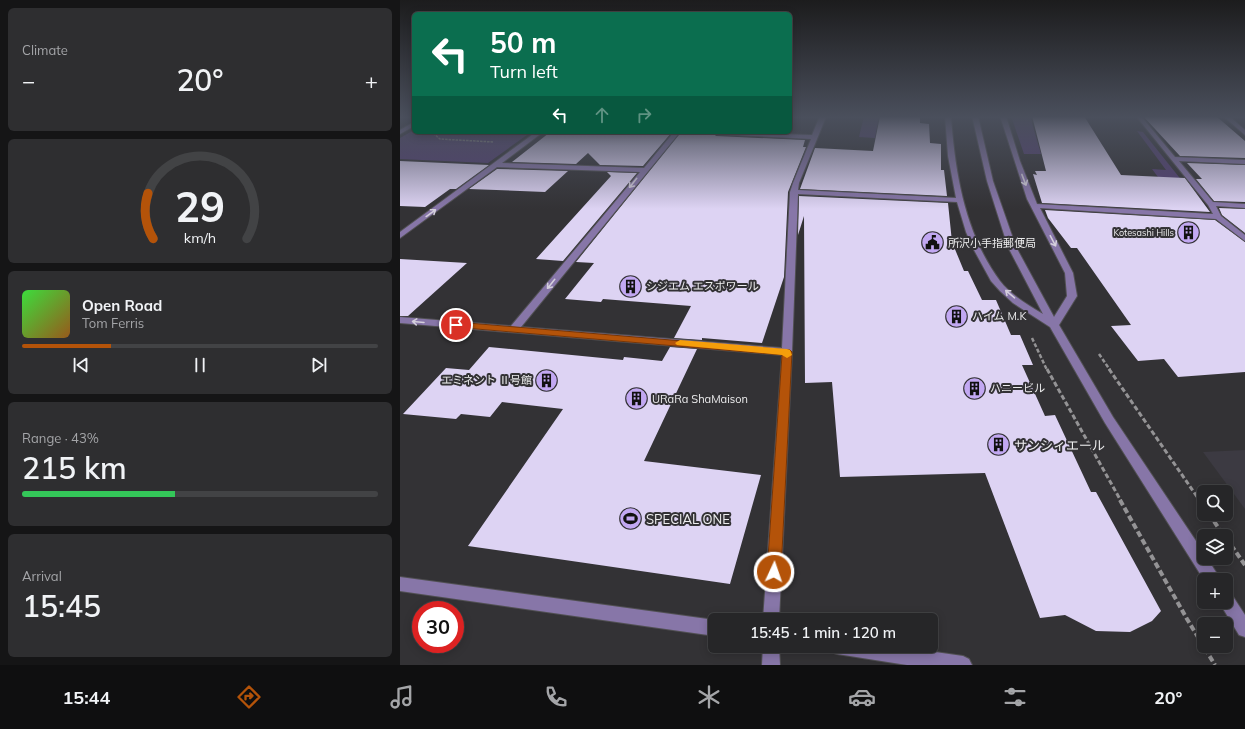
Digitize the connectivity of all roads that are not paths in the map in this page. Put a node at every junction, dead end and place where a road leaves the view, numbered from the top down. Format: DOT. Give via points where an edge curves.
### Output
graph roads {
  1 [pos="520,147"];
  2 [pos="664,147"];
  3 [pos="810,147"];
  4 [pos="951,147"];
  5 [pos="982,147"];
  6 [pos="1013,147"];
  7 [pos="1164,147"];
  8 [pos="1174,159"];
  9 [pos="1245,162"];
  10 [pos="497,164"];
  11 [pos="484,166"];
  12 [pos="644,170"];
  13 [pos="794,192"];
  14 [pos="960,200"];
  15 [pos="1211,204"];
  16 [pos="1035,206"];
  17 [pos="1245,206"];
  18 [pos="1218,217"];
  19 [pos="400,236"];
  20 [pos="1245,239"];
  21 [pos="400,320"];
  22 [pos="1054,325"];
  23 [pos="513,330"];
  24 [pos="787,352"];
  25 [pos="1208,573"];
  26 [pos="400,584"];
  27 [pos="1232,609"];
  28 [pos="771,613"];
  29 [pos="708,627"];
  30 [pos="1245,629"];
  31 [pos="770,653"];
  32 [pos="883,653"];
  33 [pos="771,665"];
  34 [pos="963,665"];
  1 -- 10 [label="street"];
  2 -- 12 [label="street"];
  3 -- 13 [label="street"];
  4 -- 14 [label="street"];
  5 -- 22 [label="street" via="990,181 1012,247"];
  6 -- 16 [label="street, one-way"];
  7 -- 8 [label="street"];
  8 -- 9 [label="street"];
  8 -- 15 [label="street"];
  10 -- 11 [label="street"];
  10 -- 12 [label="street"];
  19 -- 10 [label="street, one-way"];
  12 -- 23 [label="street, one-way"];
  13 -- 14 [label="street"];
  13 -- 24 [label="street"];
  22 -- 14 [label="street, one-way" via="1019,302 998,284 972,240"];
  15 -- 17 [label="street"];
  15 -- 18 [label="street"];
  16 -- 18 [label="street"];
  16 -- 22 [label="street, one-way" via="1069,273 1072,296"];
  18 -- 20 [label="street"];
  23 -- 21 [label="street, one-way"];
  22 -- 25 [label="street" via="1109,420"];
  23 -- 24 [label="street"];
  24 -- 28 [label="street"];
  26 -- 29 [label="street"];
  27 -- 30 [label="street"];
  31 -- 33 [label="street"];
  32 -- 34 [label="street"];
}
